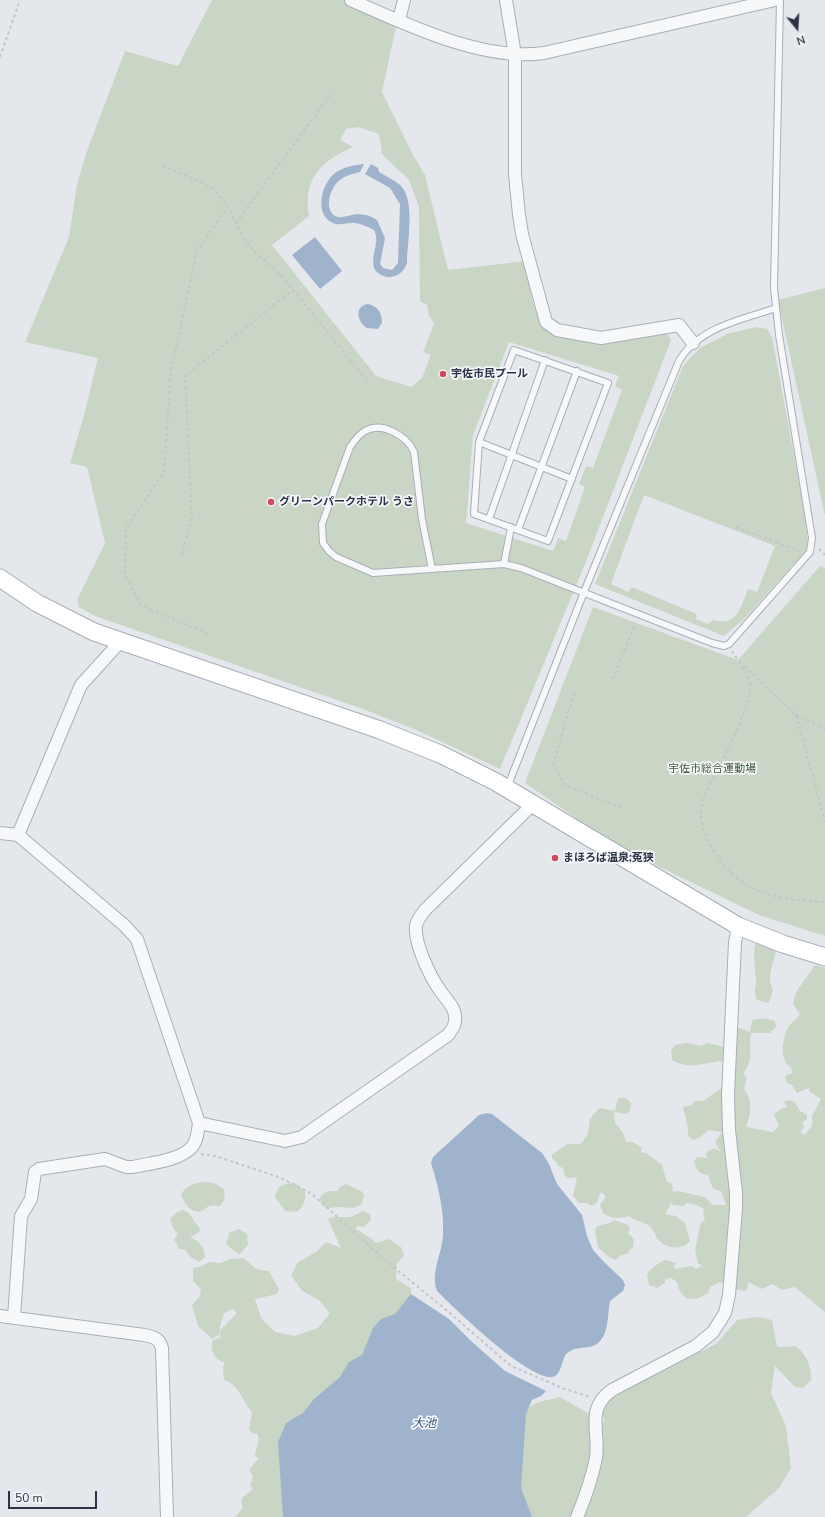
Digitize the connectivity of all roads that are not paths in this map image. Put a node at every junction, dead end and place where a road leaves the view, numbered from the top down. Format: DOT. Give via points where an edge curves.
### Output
graph roads {
  1 [pos="351,0"];
  2 [pos="404,0"];
  3 [pos="506,0"];
  4 [pos="775,0"];
  5 [pos="780,0"];
  6 [pos="399,20"];
  7 [pos="515,55"];
  8 [pos="776,308"];
  9 [pos="693,344"];
  10 [pos="545,360"];
  11 [pos="577,371"];
  12 [pos="479,442"];
  13 [pos="511,455"];
  14 [pos="541,467"];
  15 [pos="572,479"];
  16 [pos="489,519"];
  17 [pos="511,527"];
  18 [pos="518,530"];
  19 [pos="504,564"];
  20 [pos="432,569"];
  21 [pos="0,578"];
  22 [pos="584,592"];
  23 [pos="120,642"];
  24 [pos="507,789"];
  25 [pos="533,804"];
  26 [pos="0,833"];
  27 [pos="18,835"];
  28 [pos="738,926"];
  29 [pos="825,957"];
  30 [pos="199,1123"];
  31 [pos="0,1316"];
  32 [pos="14,1318"];
  33 [pos="167,1517"];
  34 [pos="577,1517"];
  1 -- 6 [label="street"];
  2 -- 6 [label="street"];
  3 -- 7 [label="street"];
  4 -- 7 [label="street" via="544,53"];
  5 -- 8 [label="lane" via="774,288"];
  6 -- 7 [label="street" via="456,42"];
  7 -- 9 [label="street" via="515,178 519,215 546,322 557,330 601,338 679,325"];
  8 -- 9 [label="lane" via="717,328"];
  8 -- 22 [label="lane" via="811,532 811,548 808,555 729,644 724,646"];
  9 -- 22 [label="lane" via="682,355 668,385"];
  10 -- 11 [label="lane"];
  10 -- 12 [label="lane" via="514,350"];
  10 -- 13 [label="lane"];
  11 -- 14 [label="lane"];
  11 -- 15 [label="lane" via="608,383"];
  12 -- 13 [label="lane"];
  12 -- 16 [label="lane" via="474,514"];
  13 -- 14 [label="lane"];
  13 -- 16 [label="lane"];
  14 -- 15 [label="lane"];
  14 -- 18 [label="lane"];
  15 -- 18 [label="lane" via="548,540"];
  16 -- 17 [label="lane"];
  17 -- 18 [label="lane"];
  17 -- 19 [label="lane"];
  19 -- 20 [label="lane"];
  19 -- 22 [label="lane"];
  20 -- 20 [label="lane" via="373,573 336,557 323,543 322,524 350,447 357,436 366,430 390,431 410,443 414,452 422,518"];
  21 -- 23 [label="street" via="55,613"];
  22 -- 24 [label="lane"];
  23 -- 24 [label="street" via="399,736 465,765"];
  23 -- 27 [label="street" via="81,685"];
  24 -- 25 [label="street"];
  25 -- 28 [label="street"];
  25 -- 30 [label="street" via="425,910 417,921 416,931 426,965 455,1013 455,1022 448,1035 302,1137 285,1140"];
  26 -- 27 [label="street"];
  27 -- 30 [label="street" via="137,939"];
  28 -- 29 [label="street"];
  28 -- 34 [label="street" via="735,942 728,1095 736,1208 729,1295 725,1313 713,1332 696,1346 612,1390 600,1400 595,1413 595,1464"];
  30 -- 32 [label="street" via="198,1134 192,1147 178,1156 132,1167 105,1159 37,1170 34,1174 31,1199 21,1216"];
  31 -- 32 [label="street"];
  32 -- 33 [label="street" via="144,1335 156,1338 160,1342"];
}
